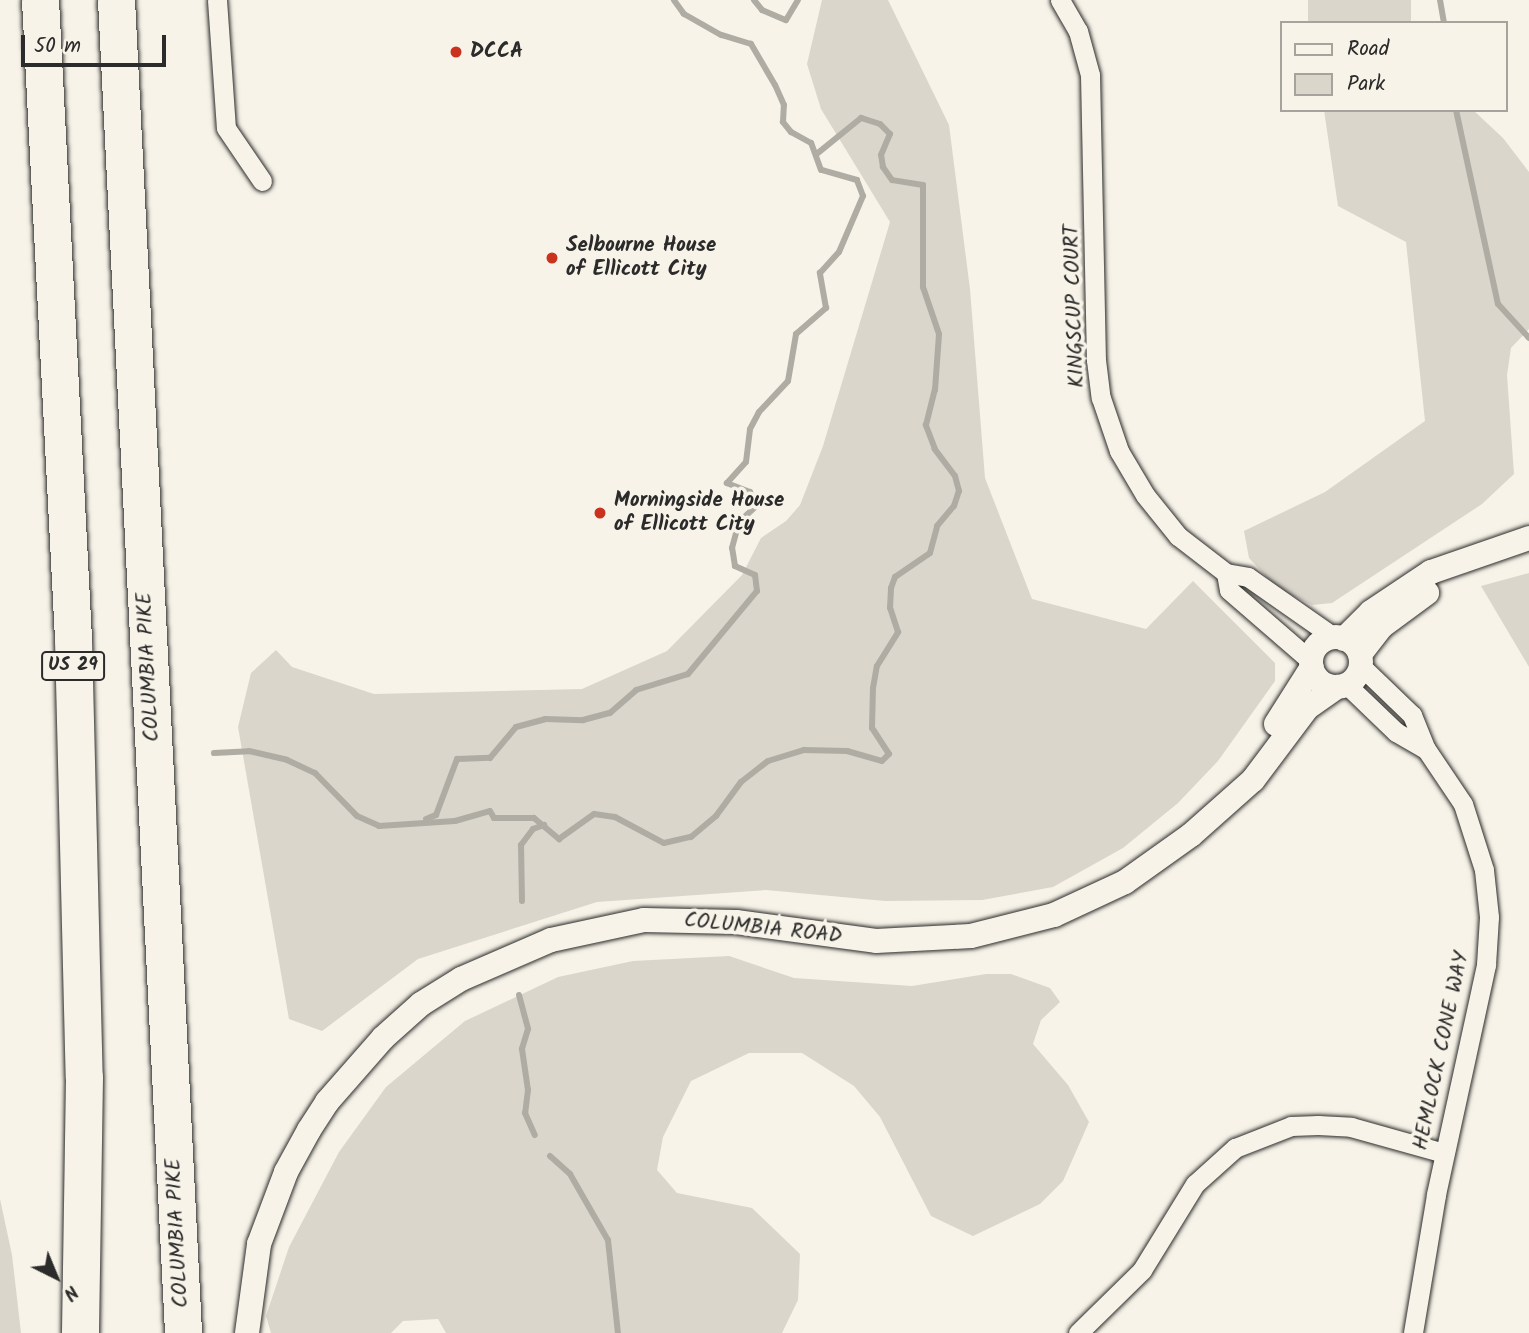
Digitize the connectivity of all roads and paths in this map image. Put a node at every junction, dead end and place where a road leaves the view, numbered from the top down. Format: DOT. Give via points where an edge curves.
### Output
graph roads {
  1 [pos="40,0"];
  2 [pos="116,0"];
  3 [pos="217,0"];
  4 [pos="1059,0"];
  5 [pos="262,181"];
  6 [pos="1529,538"];
  7 [pos="1226,573"];
  8 [pos="1347,661"];
  9 [pos="1312,665"];
  10 [pos="1219,808"];
  11 [pos="1444,1153"];
  12 [pos="80,1333"];
  13 [pos="181,1333"];
  14 [pos="247,1333"];
  15 [pos="1077,1333"];
  16 [pos="1413,1333"];
  1 -- 12 [label="highway, US 29" via="73,639 84,1077"];
  2 -- 13 [label="highway, COLUMBIA PIKE"];
  3 -- 5 [label="street" via="226,128"];
  4 -- 7 [label="street, KINGSCUP COURT" via="1078,31 1092,93 1096,360 1101,398 1119,451 1145,495 1178,536"];
  6 -- 8 [label="street, COLUMBIA ROAD" via="1476,558 1382,626"];
  7 -- 8 [label="street, KINGSCUP COURT" via="1248,577"];
  7 -- 9 [label="street, KINGSCUP COURT" via="1229,590"];
  8 -- 9 [label="street" via="1321,682"];
  8 -- 9 [label="street, COLUMBIA ROAD" via="1321,643"];
  8 -- 10 [label="street, COLUMBIA ROAD" via="1253,780"];
  8 -- 11 [label="street, HEMLOCK CONE WAY" via="1396,732 1426,749 1447,777 1475,834 1489,917 1486,965"];
  9 -- 10 [label="street, COLUMBIA ROAD"];
  10 -- 14 [label="street, COLUMBIA ROAD" via="1125,882 1054,915 1009,928 876,942 736,922 644,920 551,940 461,979 421,1004 383,1038 327,1102 309,1130 281,1183 259,1244"];
  11 -- 15 [label="street" via="1351,1127 1318,1125 1291,1126 1234,1148 1195,1184 1142,1270"];
  11 -- 16 [label="street, HEMLOCK CONE WAY"];
}
